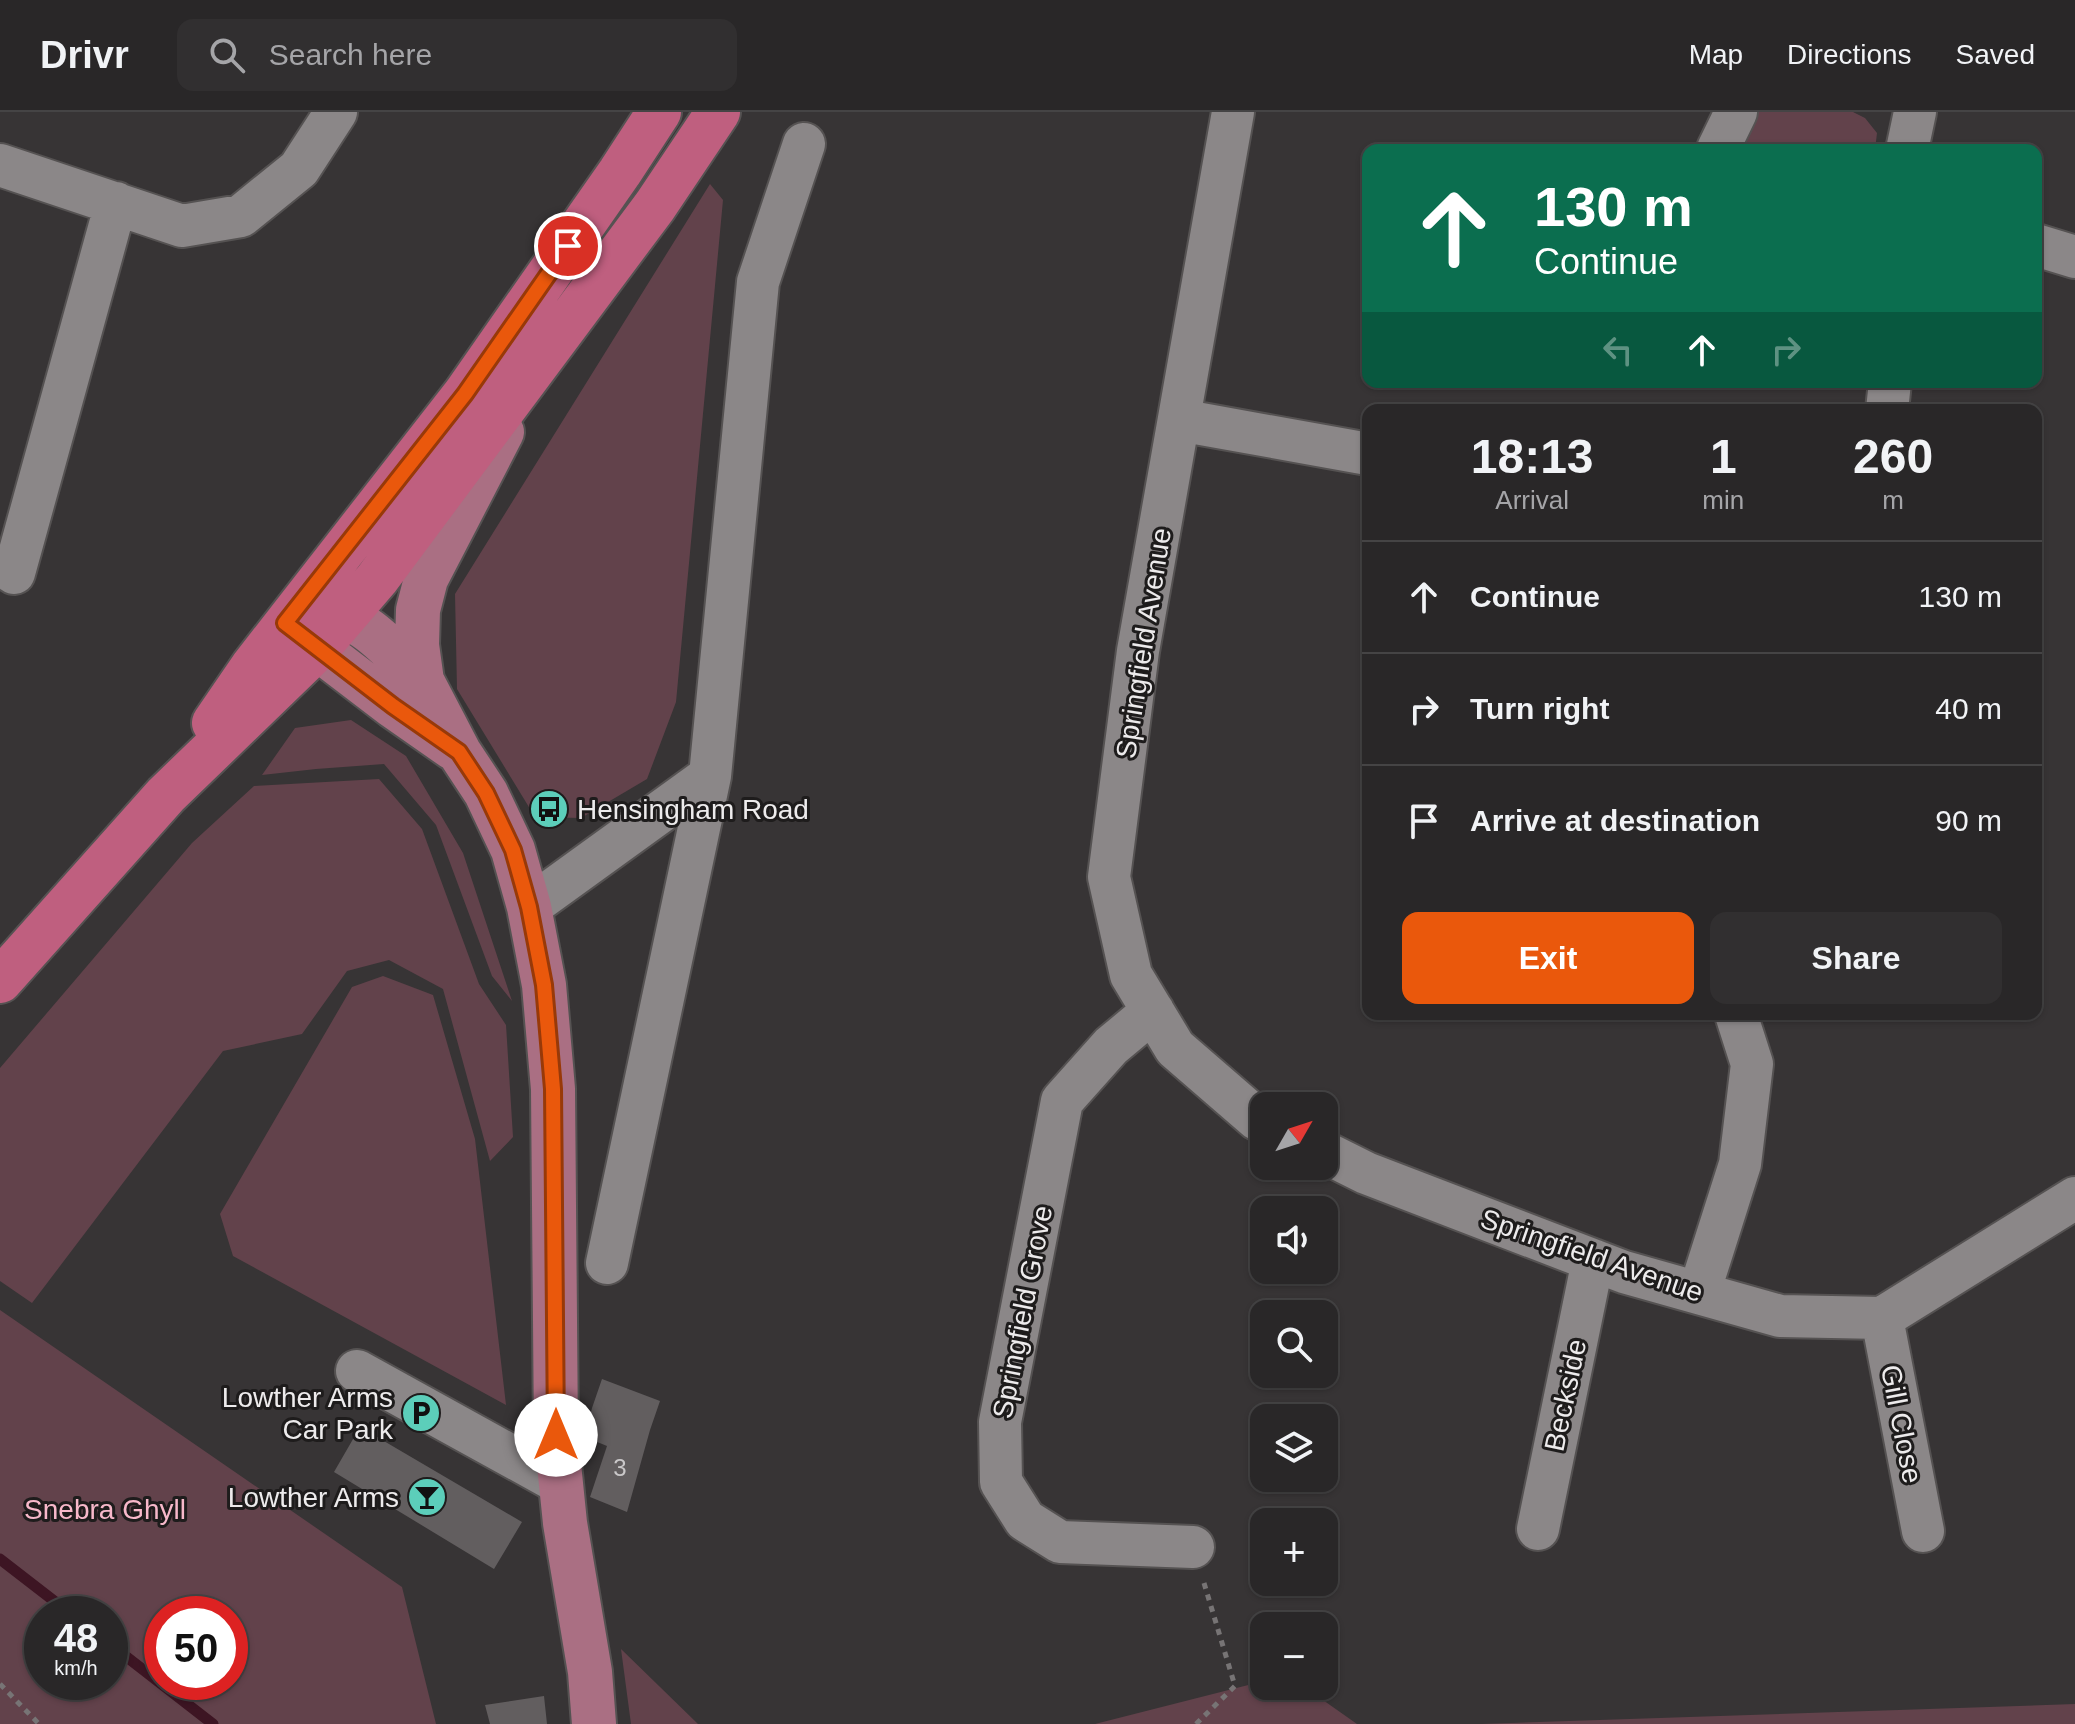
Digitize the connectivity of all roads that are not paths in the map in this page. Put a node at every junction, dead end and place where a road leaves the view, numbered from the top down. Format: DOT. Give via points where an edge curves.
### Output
graph roads {
  1 [pos="336,112"];
  2 [pos="659,112"];
  3 [pos="718,112"];
  4 [pos="1233,112"];
  5 [pos="1736,112"];
  6 [pos="804,144"];
  7 [pos="1720,144"];
  8 [pos="0,165"];
  9 [pos="116,203"];
  10 [pos="2042,247"];
  11 [pos="2075,257"];
  12 [pos="539,361"];
  13 [pos="1179,420"];
  14 [pos="1362,453"];
  15 [pos="14,573"];
  16 [pos="346,616"];
  17 [pos="301,636"];
  18 [pos="422,681"];
  19 [pos="459,752"];
  20 [pos="710,776"];
  21 [pos="529,907"];
  22 [pos="0,981"];
  23 [pos="1153,1011"];
  24 [pos="1738,1020"];
  25 [pos="1250,1113"];
  26 [pos="1338,1159"];
  27 [pos="2075,1198"];
  28 [pos="1593,1260"];
  29 [pos="607,1263"];
  30 [pos="1699,1293"];
  31 [pos="1882,1318"];
  32 [pos="357,1371"];
  33 [pos="560,1483"];
  34 [pos="1538,1529"];
  35 [pos="1923,1531"];
  36 [pos="1193,1547"];
  37 [pos="594,1724"];
  1 -- 9 [label="street" via="299,169 241,216 182,226"];
  2 -- 17 [label="highway"];
  3 -- 12 [label="highway"];
  4 -- 13 [label="street, Springfield Avenue"];
  5 -- 7 [label="street"];
  6 -- 20 [label="street" via="758,282"];
  8 -- 9 [label="street"];
  9 -- 15 [label="street"];
  10 -- 11 [label="street"];
  12 -- 16 [label="highway"];
  12 -- 18 [label="main road" via="426,579 418,610"];
  13 -- 14 [label="street"];
  13 -- 23 [label="street, Springfield Avenue" via="1138,651 1109,877 1131,975"];
  16 -- 17 [label="highway"];
  16 -- 18 [label="main road" via="375,634"];
  17 -- 19 [label="main road"];
  17 -- 22 [label="highway"];
  18 -- 19 [label="main road"];
  19 -- 21 [label="main road" via="513,850"];
  20 -- 21 [label="street"];
  20 -- 29 [label="street"];
  21 -- 33 [label="main road" via="544,985 553,1089"];
  23 -- 25 [label="street, Springfield Avenue" via="1175,1048"];
  23 -- 36 [label="street, Springfield Grove" via="1111,1046 1062,1101 1000,1422 1001,1482 1025,1520 1060,1542"];
  24 -- 30 [label="street" via="1752,1064 1740,1164"];
  26 -- 28 [label="street, Springfield Avenue"];
  27 -- 31 [label="street"];
  28 -- 30 [label="street, Springfield Avenue"];
  28 -- 34 [label="street, Beckside"];
  30 -- 31 [label="street, Springfield Avenue" via="1780,1316"];
  31 -- 35 [label="street, Gill Close"];
  32 -- 33 [label="street"];
  33 -- 37 [label="main road"];
}
